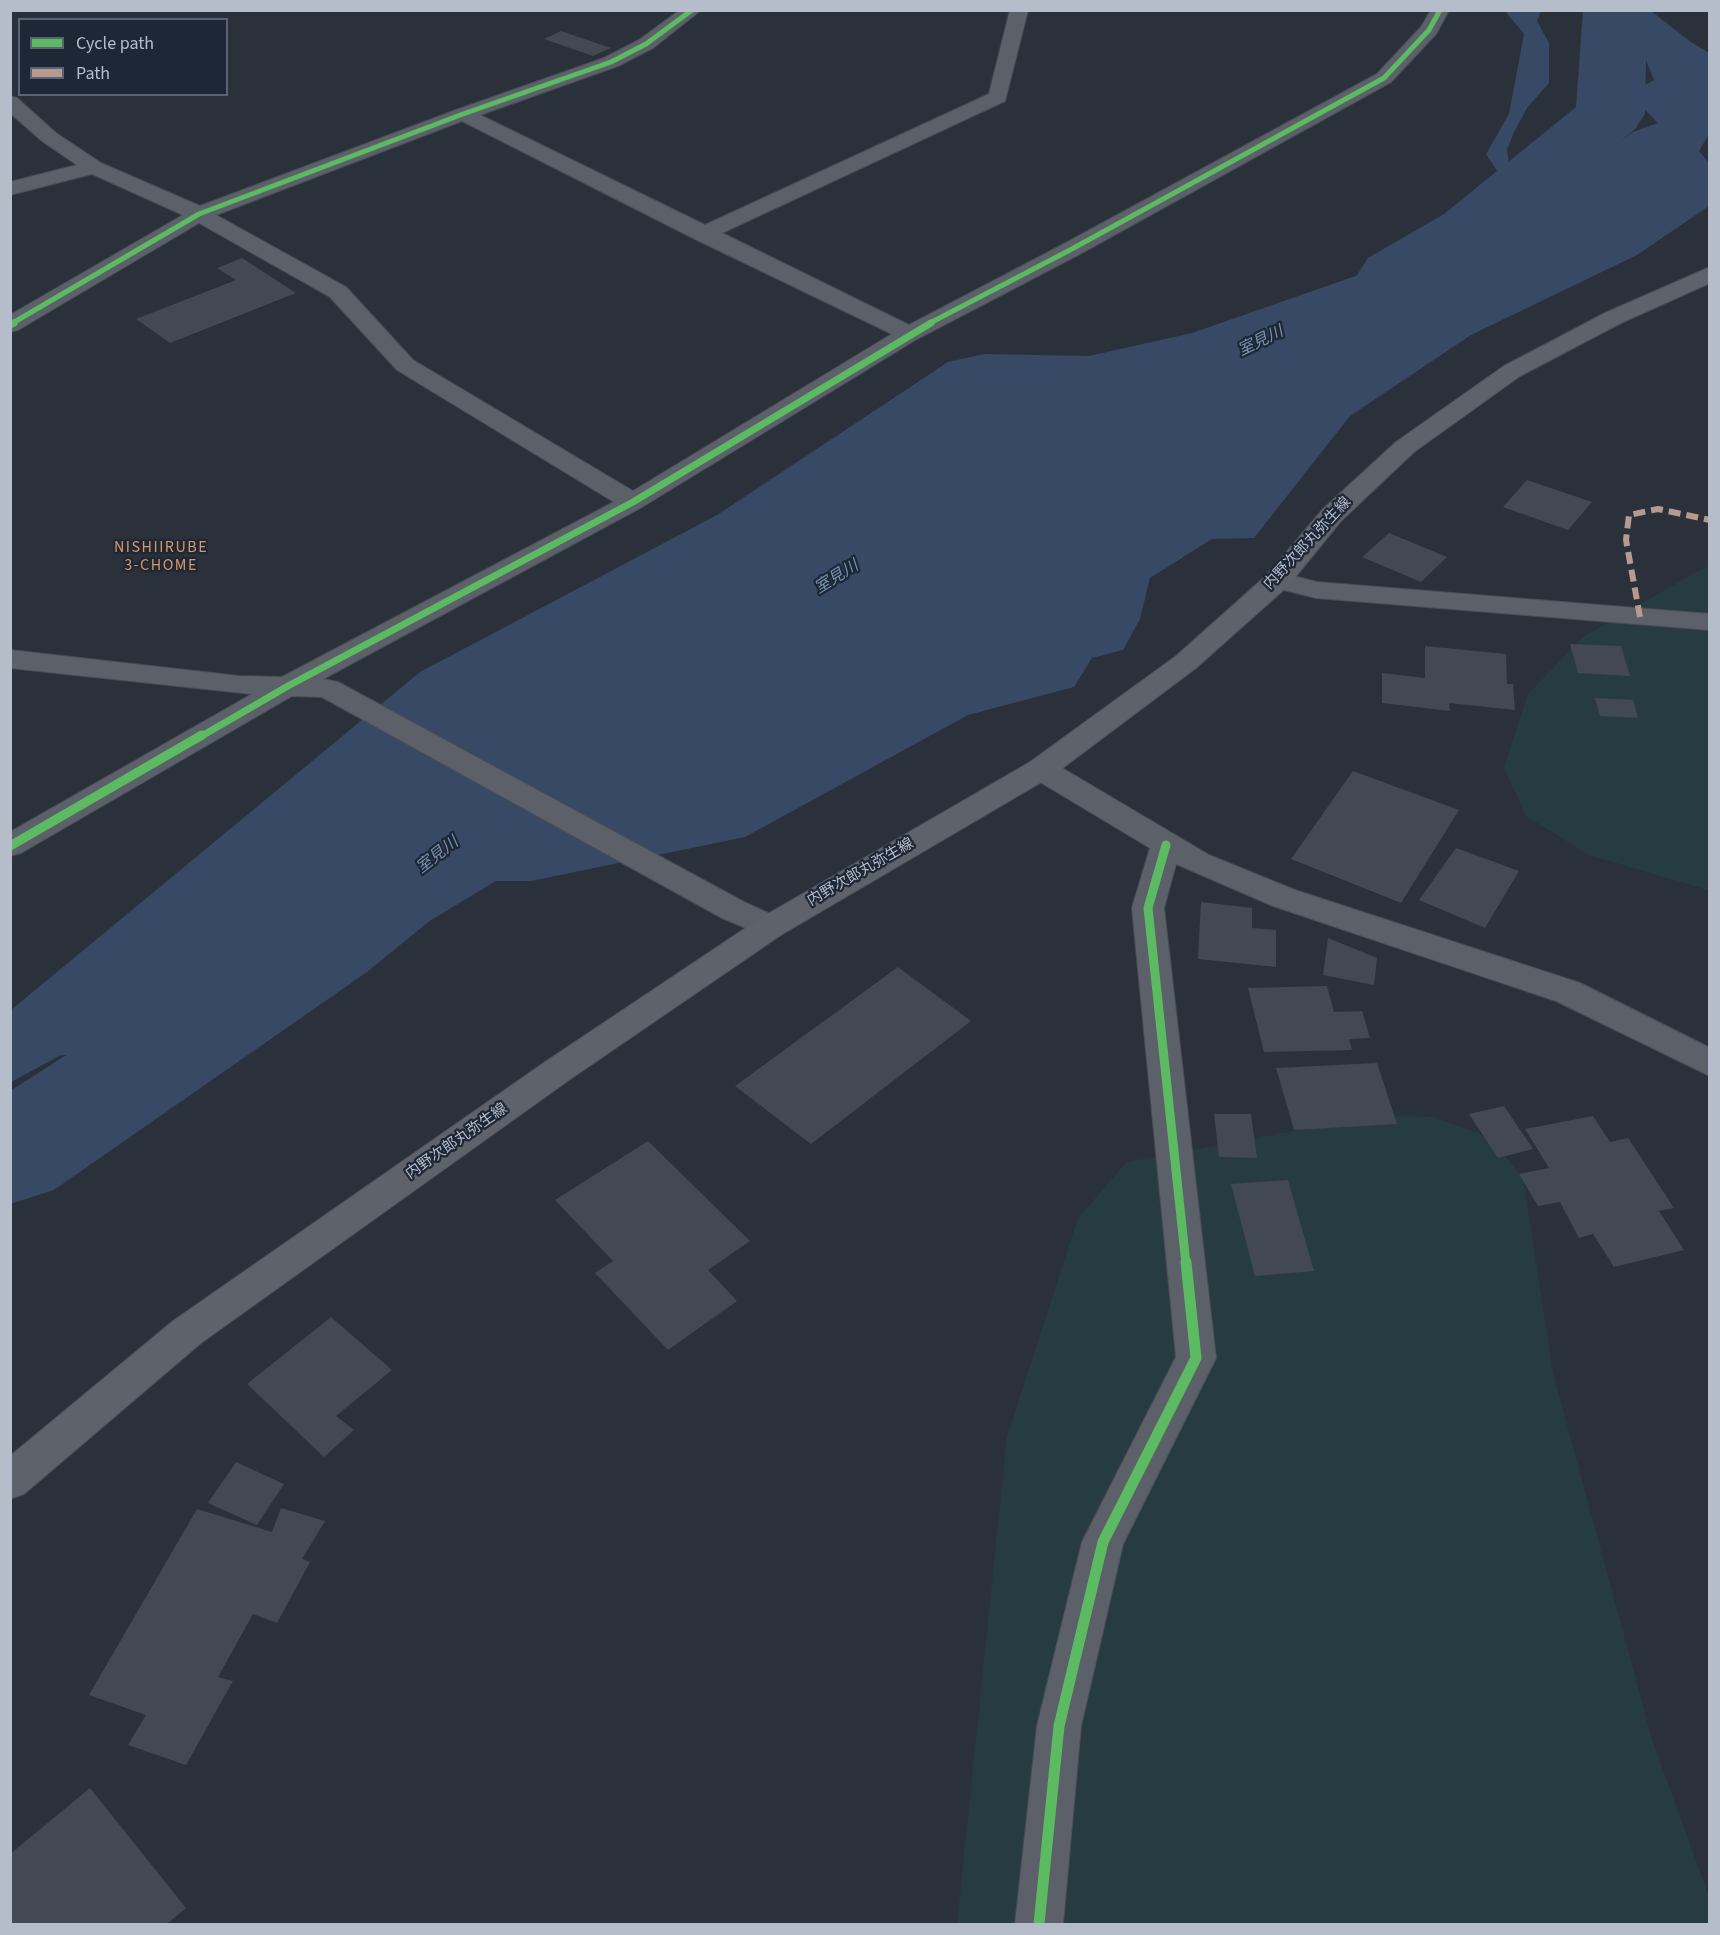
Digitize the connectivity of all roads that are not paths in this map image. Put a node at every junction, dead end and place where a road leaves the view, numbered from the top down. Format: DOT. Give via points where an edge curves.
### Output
graph roads {
  1 [pos="692,10"];
  2 [pos="1019,10"];
  3 [pos="1440,10"];
  4 [pos="10,102"];
  5 [pos="463,114"];
  6 [pos="94,167"];
  7 [pos="10,189"];
  8 [pos="199,214"];
  9 [pos="703,234"];
  10 [pos="1710,274"];
  11 [pos="10,325"];
  12 [pos="909,334"];
  13 [pos="633,502"];
  14 [pos="1278,580"];
  15 [pos="1710,622"];
  16 [pos="10,659"];
  17 [pos="288,686"];
  18 [pos="1041,769"];
  19 [pos="1166,845"];
  20 [pos="10,846"];
  21 [pos="770,927"];
  22 [pos="1710,1063"];
  23 [pos="10,1481"];
  24 [pos="1039,1924"];
  1 -- 5 [label="street" via="646,44 611,62"];
  2 -- 9 [label="street" via="998,97"];
  3 -- 12 [label="street" via="1429,30 1384,78"];
  4 -- 6 [label="street" via="49,137"];
  5 -- 8 [label="street"];
  5 -- 9 [label="street"];
  6 -- 7 [label="street"];
  6 -- 8 [label="street"];
  8 -- 11 [label="street"];
  8 -- 13 [label="street" via="338,292 405,365"];
  9 -- 12 [label="street"];
  10 -- 14 [label="main road, 内野次郎丸弥生線" via="1613,318 1512,371 1414,440 1332,515"];
  12 -- 13 [label="street"];
  13 -- 17 [label="street"];
  14 -- 15 [label="street" via="1316,590"];
  14 -- 18 [label="main road, 内野次郎丸弥生線" via="1186,662"];
  16 -- 17 [label="street" via="238,685"];
  17 -- 20 [label="street"];
  17 -- 21 [label="street" via="328,688"];
  18 -- 19 [label="street"];
  18 -- 21 [label="main road, 内野次郎丸弥生線"];
  19 -- 22 [label="street" via="1198,863 1284,898 1568,992"];
  19 -- 24 [label="street" via="1148,908 1196,1358 1103,1542 1059,1726"];
  21 -- 23 [label="main road, 内野次郎丸弥生線" via="557,1071 188,1332"];
}
